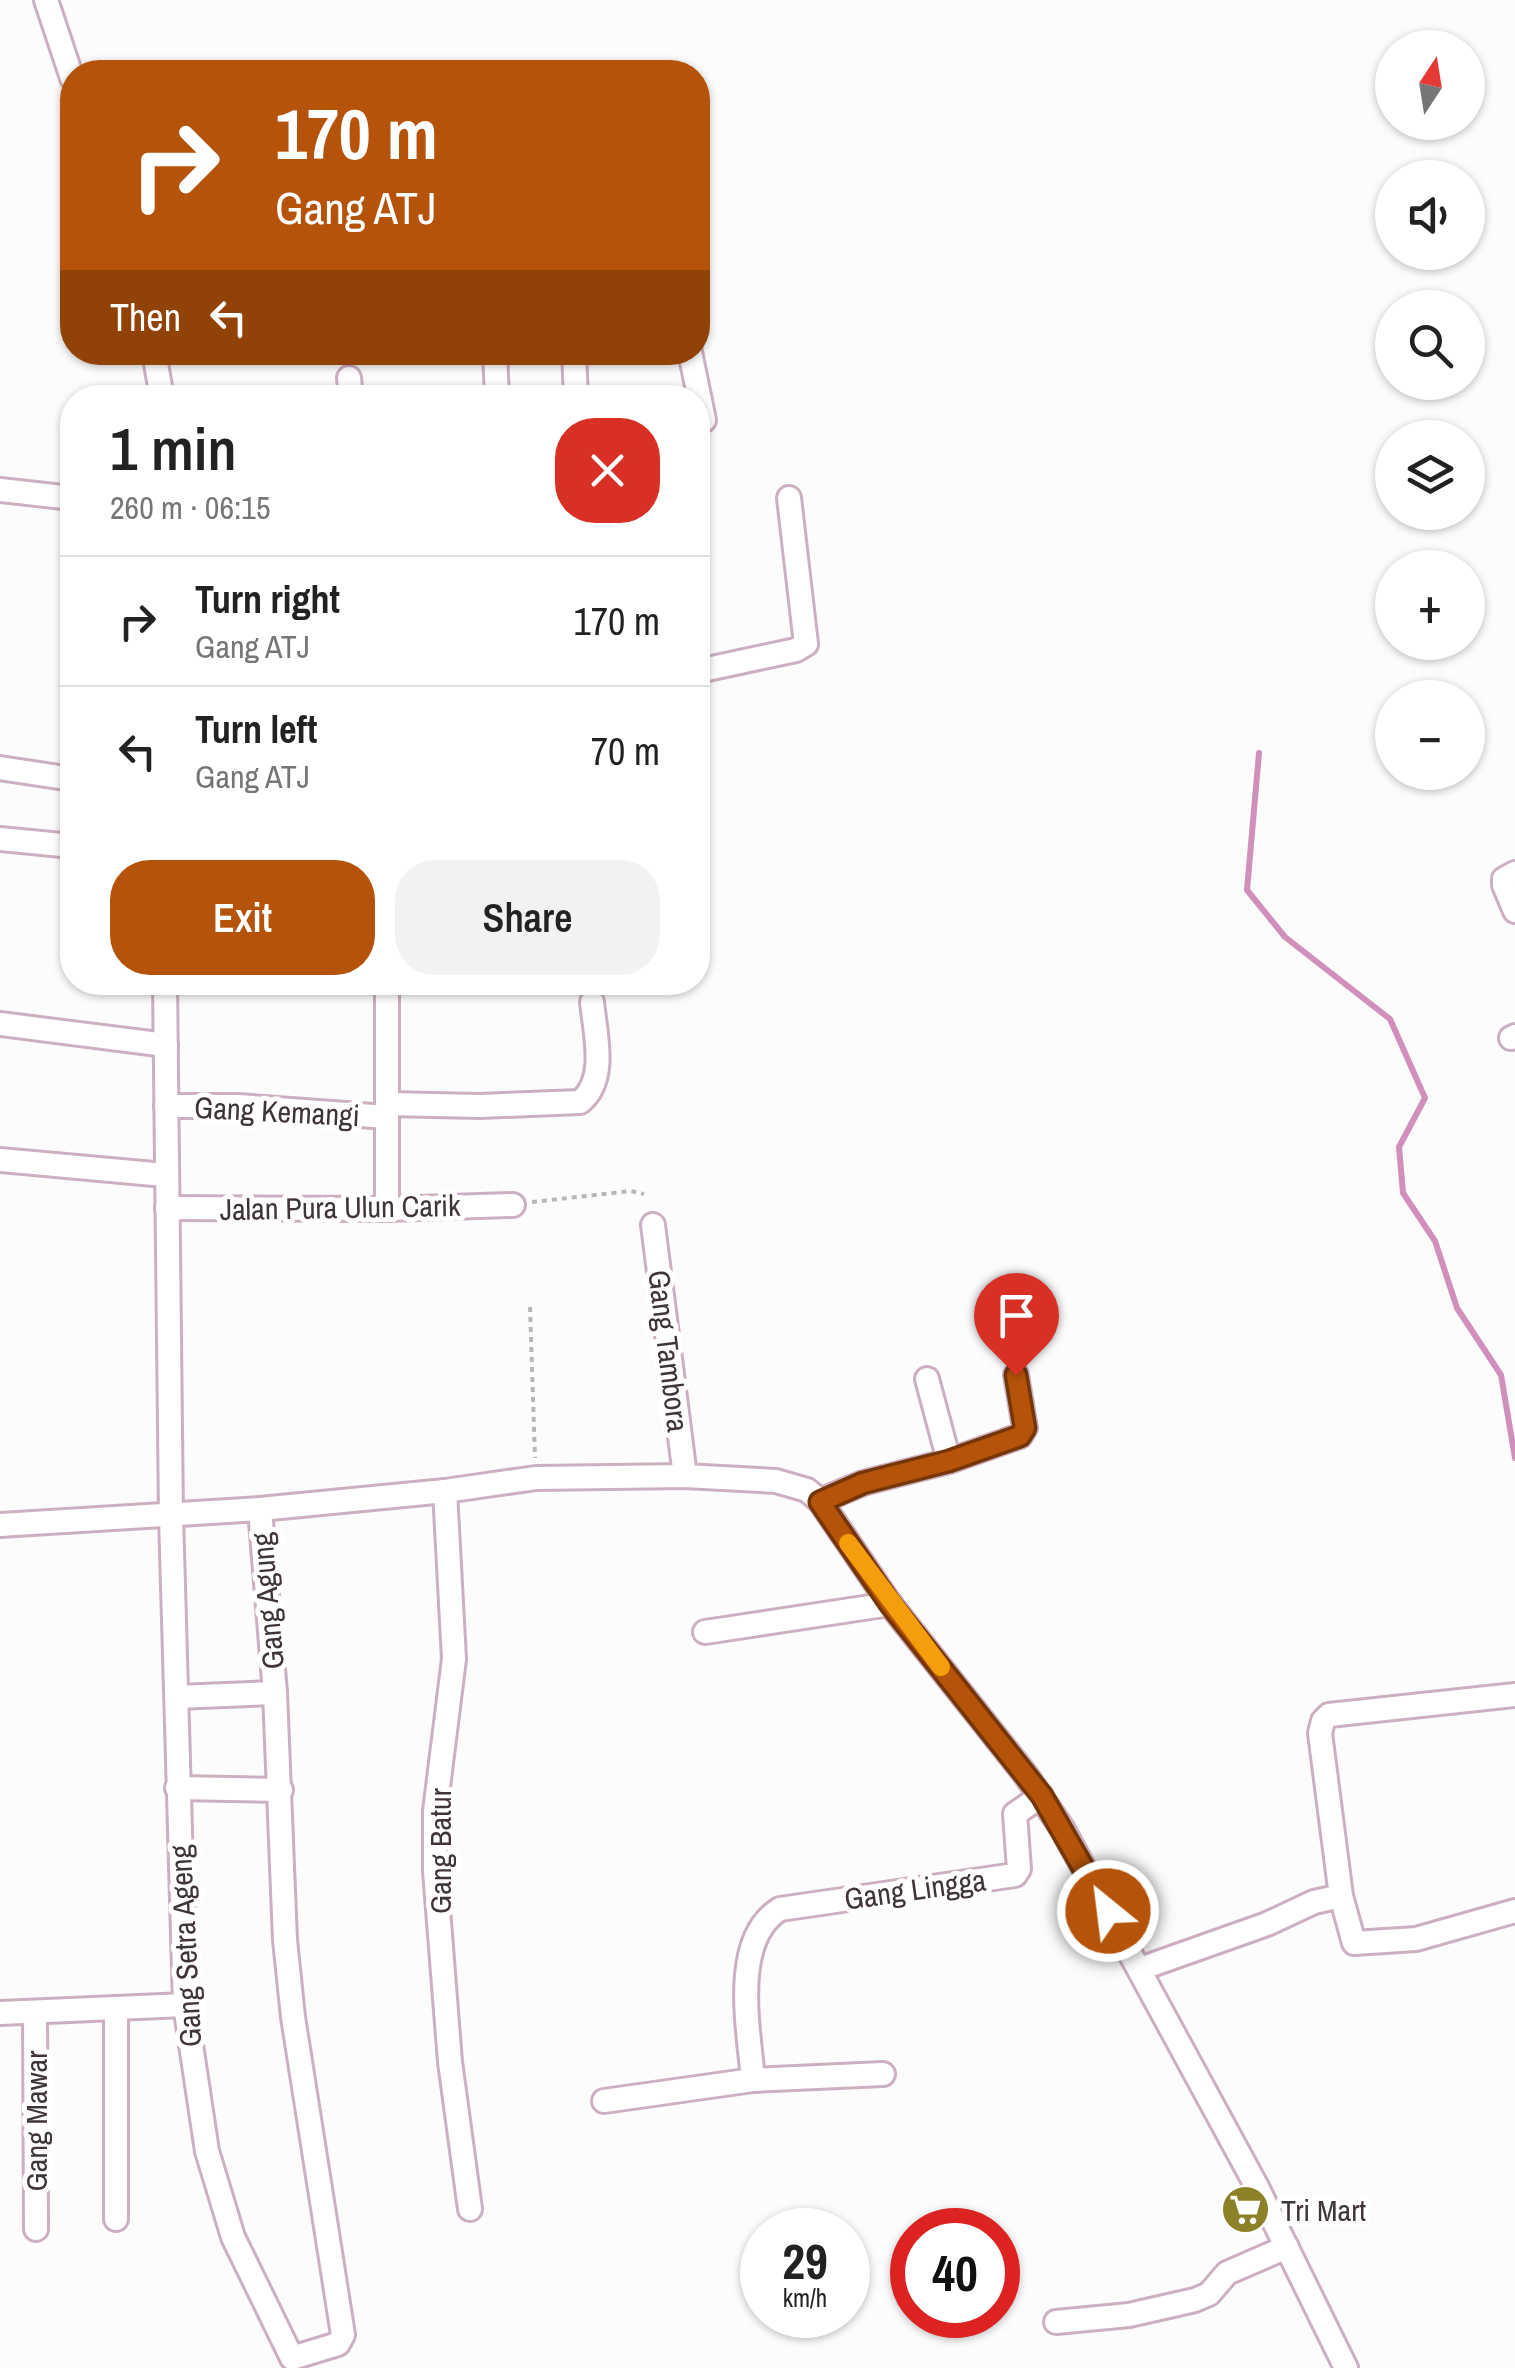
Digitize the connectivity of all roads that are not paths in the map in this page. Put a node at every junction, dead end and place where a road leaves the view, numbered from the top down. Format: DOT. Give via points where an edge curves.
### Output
graph roads {
  1 [pos="46,0"];
  2 [pos="66,60"];
  3 [pos="0,490"];
  4 [pos="60,497"];
  5 [pos="790,498"];
  6 [pos="710,668"];
  7 [pos="0,768"];
  8 [pos="60,777"];
  9 [pos="0,839"];
  10 [pos="60,845"];
  11 [pos="1515,873"];
  12 [pos="1515,912"];
  13 [pos="165,995"];
  14 [pos="387,995"];
  15 [pos="592,1002"];
  16 [pos="0,1024"];
  17 [pos="166,1044"];
  18 [pos="166,1106"];
  19 [pos="387,1111"];
  20 [pos="0,1160"];
  21 [pos="164,1175"];
  22 [pos="513,1205"];
  23 [pos="167,1208"];
  24 [pos="387,1210"];
  25 [pos="653,1225"];
  26 [pos="1016,1375"];
  27 [pos="927,1379"];
  28 [pos="949,1461"];
  29 [pos="685,1476"];
  30 [pos="445,1491"];
  31 [pos="820,1502"];
  32 [pos="260,1510"];
  33 [pos="171,1516"];
  34 [pos="0,1525"];
  35 [pos="882,1605"];
  36 [pos="705,1632"];
  37 [pos="276,1692"];
  38 [pos="1515,1695"];
  39 [pos="177,1697"];
  40 [pos="177,1788"];
  41 [pos="280,1790"];
  42 [pos="1042,1796"];
  43 [pos="1341,1896"];
  44 [pos="1515,1911"];
  45 [pos="1140,1969"];
  46 [pos="185,2005"];
  47 [pos="116,2008"];
  48 [pos="0,2013"];
  49 [pos="35,2013"];
  50 [pos="883,2074"];
  51 [pos="752,2080"];
  52 [pos="604,2102"];
  53 [pos="470,2209"];
  54 [pos="116,2219"];
  55 [pos="36,2229"];
  56 [pos="1287,2247"];
  57 [pos="1056,2322"];
  58 [pos="292,2358"];
  59 [pos="1346,2368"];
  1 -- 2 [label="street"];
  3 -- 4 [label="street"];
  5 -- 6 [label="street" via="806,644"];
  7 -- 8 [label="street"];
  9 -- 10 [label="street"];
  11 -- 12 [label="street" via="1504,885"];
  13 -- 17 [label="street, Gang Setra Ageng"];
  14 -- 19 [label="street"];
  15 -- 19 [label="street, Gang Kemangi" via="597,1063 591,1090 580,1102"];
  16 -- 17 [label="street"];
  17 -- 18 [label="street, Gang Setra Ageng"];
  18 -- 19 [label="street, Gang Kemangi"];
  18 -- 21 [label="street, Gang Setra Ageng"];
  19 -- 24 [label="street"];
  20 -- 21 [label="street"];
  21 -- 23 [label="street, Gang Setra Ageng"];
  22 -- 24 [label="street, Jalan Pura Ulun Carik"];
  23 -- 24 [label="street, Jalan Pura Ulun Carik"];
  23 -- 33 [label="street, Gang Setra Ageng"];
  25 -- 29 [label="street, Gang Tambora"];
  26 -- 28 [label="street" via="1024,1432"];
  27 -- 28 [label="street"];
  28 -- 31 [label="street" via="863,1483"];
  29 -- 30 [label="street" via="536,1478"];
  29 -- 31 [label="street" via="776,1480"];
  30 -- 32 [label="street"];
  30 -- 53 [label="street, Gang Batur" via="454,1659 434,1871"];
  31 -- 35 [label="street"];
  32 -- 33 [label="street"];
  32 -- 37 [label="street, Gang Agung"];
  33 -- 34 [label="street"];
  33 -- 39 [label="street, Gang Setra Ageng"];
  35 -- 36 [label="street"];
  35 -- 42 [label="street"];
  37 -- 39 [label="street"];
  37 -- 41 [label="street, Gang Agung"];
  38 -- 43 [label="street" via="1323,1720"];
  39 -- 40 [label="street, Gang Setra Ageng"];
  40 -- 41 [label="street"];
  40 -- 46 [label="street, Gang Setra Ageng"];
  41 -- 58 [label="street, Gang Agung" via="293,2018 343,2335 338,2344"];
  42 -- 45 [label="street"];
  42 -- 51 [label="street, Gang Lingga" via="1015,1814 1016,1875 780,1908 762,1924 746,1971"];
  43 -- 44 [label="street" via="1358,1944 1416,1939"];
  43 -- 45 [label="street"];
  45 -- 56 [label="street"];
  46 -- 47 [label="street"];
  46 -- 58 [label="street, Gang Setra Ageng" via="208,2150 233,2237"];
  47 -- 49 [label="street"];
  47 -- 54 [label="street"];
  48 -- 49 [label="street"];
  49 -- 55 [label="street, Gang Mawar"];
  50 -- 51 [label="street"];
  51 -- 52 [label="street"];
  56 -- 57 [label="street" via="1227,2273 1195,2300"];
  56 -- 59 [label="street"];
}
